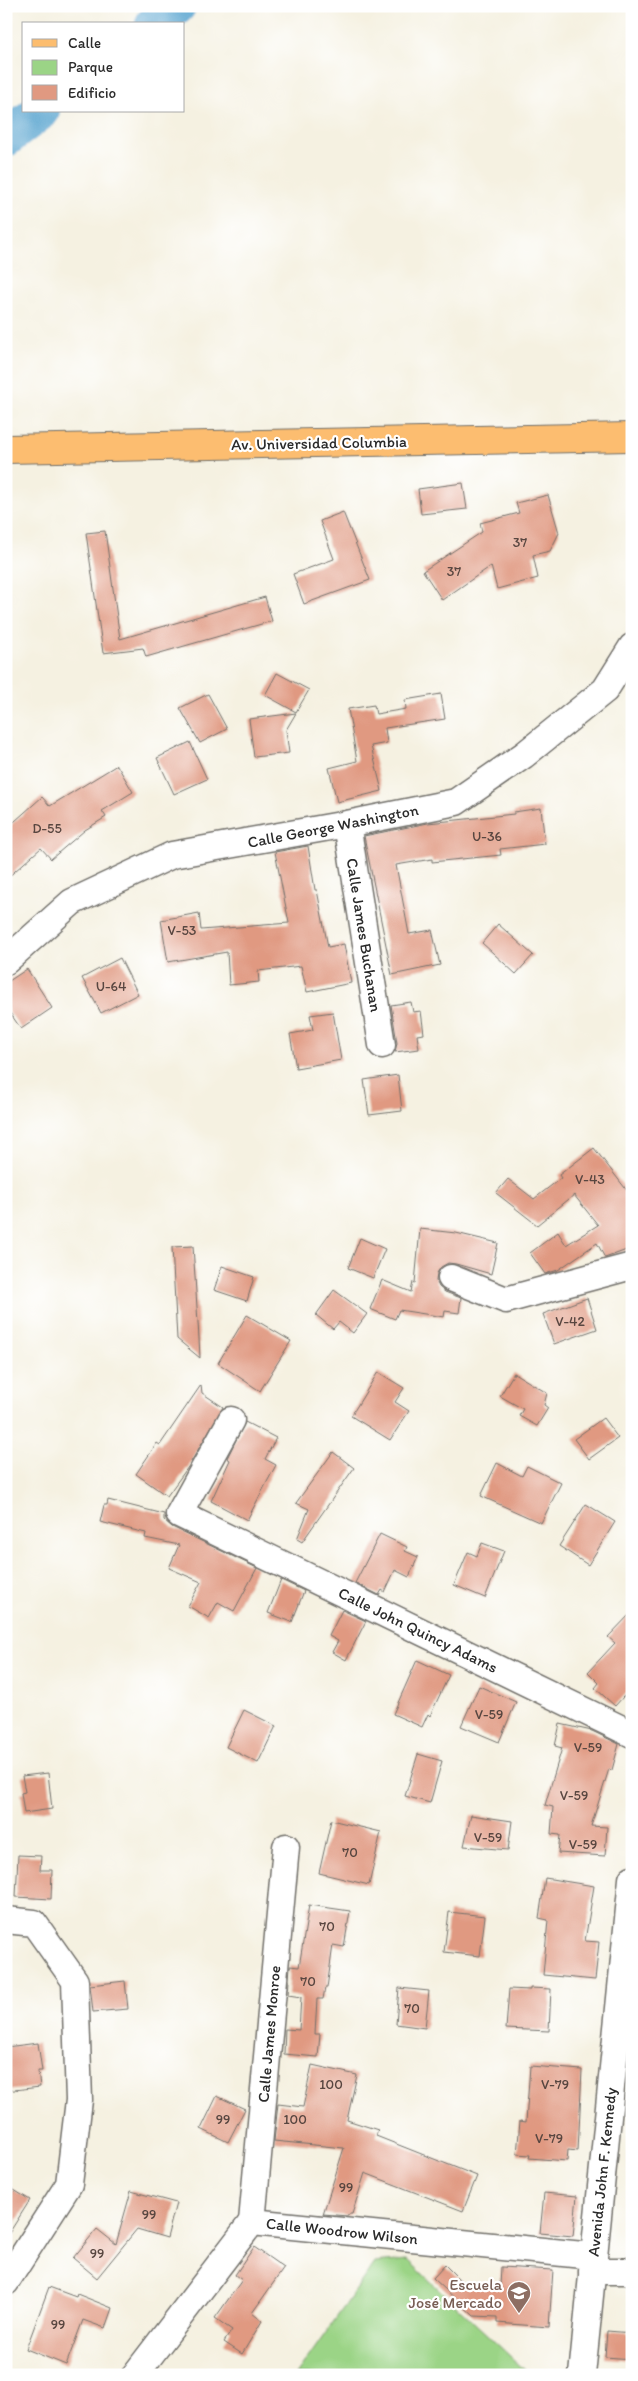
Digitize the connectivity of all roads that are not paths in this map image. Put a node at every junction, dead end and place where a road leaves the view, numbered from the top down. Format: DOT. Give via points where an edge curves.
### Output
graph roads {
  1 [pos="632,437"];
  2 [pos="6,449"];
  3 [pos="632,647"];
  4 [pos="347,824"];
  5 [pos="6,961"];
  6 [pos="382,1046"];
  7 [pos="632,1266"];
  8 [pos="451,1278"];
  9 [pos="231,1420"];
  10 [pos="632,1734"];
  11 [pos="286,1847"];
  12 [pos="632,1879"];
  13 [pos="6,1920"];
  14 [pos="252,2222"];
  15 [pos="592,2264"];
  16 [pos="632,2272"];
  17 [pos="6,2282"];
  18 [pos="135,2375"];
  19 [pos="582,2375"];
  1 -- 2 [label="main road, Av. Universidad Columbia"];
  3 -- 4 [label="street, Calle George Washington" via="605,690 524,755 456,802"];
  4 -- 5 [label="street, Calle George Washington" via="172,855 72,902"];
  4 -- 6 [label="street, Calle James Buchanan"];
  7 -- 8 [label="street" via="506,1300"];
  9 -- 10 [label="street, Calle John Quincy Adams" via="179,1514"];
  11 -- 14 [label="street, Calle James Monroe"];
  12 -- 15 [label="street, Avenida John F. Kennedy"];
  13 -- 17 [label="street" via="34,1923 74,1981 79,2100 69,2184"];
  14 -- 15 [label="street, Calle Woodrow Wilson"];
  14 -- 18 [label="street, Calle Woodrow Wilson"];
  15 -- 16 [label="street, Calle Woodrow Wilson"];
  15 -- 19 [label="street, Avenida John F. Kennedy"];
}
